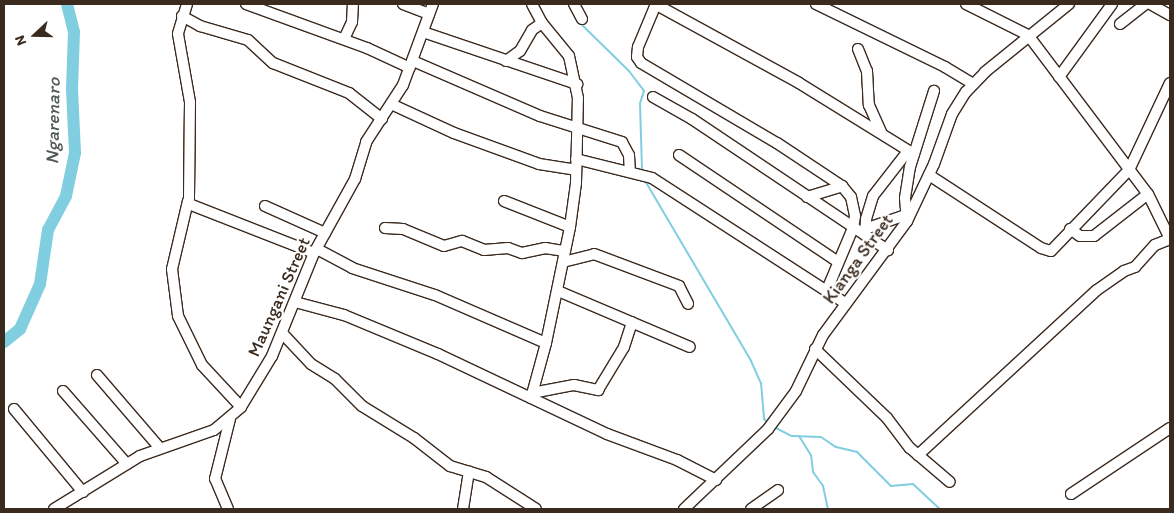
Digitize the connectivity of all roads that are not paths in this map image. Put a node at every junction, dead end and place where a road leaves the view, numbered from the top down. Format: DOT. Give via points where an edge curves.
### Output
graph roads {
  1 [pos="186,4"];
  2 [pos="246,4"];
  3 [pos="352,4"];
  4 [pos="403,4"];
  5 [pos="433,4"];
  6 [pos="532,4"];
  7 [pos="574,4"];
  8 [pos="656,4"];
  9 [pos="816,4"];
  10 [pos="966,4"];
  11 [pos="1069,4"];
  12 [pos="1112,4"];
  13 [pos="1146,4"];
  14 [pos="1150,4"];
  15 [pos="429,14"];
  16 [pos="1170,15"];
  17 [pos="182,16"];
  18 [pos="582,19"];
  19 [pos="542,23"];
  20 [pos="1120,24"];
  21 [pos="423,32"];
  22 [pos="1028,35"];
  23 [pos="344,39"];
  24 [pos="858,49"];
  25 [pos="506,61"];
  26 [pos="411,65"];
  27 [pos="1060,77"];
  28 [pos="1170,82"];
  29 [pos="576,84"];
  30 [pos="973,84"];
  31 [pos="934,91"];
  32 [pos="653,97"];
  33 [pos="391,104"];
  34 [pos="382,119"];
  35 [pos="576,128"];
  36 [pos="883,135"];
  37 [pos="911,152"];
  38 [pos="679,155"];
  39 [pos="576,160"];
  40 [pos="576,170"];
  41 [pos="1129,170"];
  42 [pos="630,172"];
  43 [pos="929,175"];
  44 [pos="842,186"];
  45 [pos="1148,194"];
  46 [pos="807,197"];
  47 [pos="188,201"];
  48 [pos="504,201"];
  49 [pos="265,206"];
  50 [pos="906,218"];
  51 [pos="570,227"];
  52 [pos="385,228"];
  53 [pos="853,228"];
  54 [pos="1070,229"];
  55 [pos="865,232"];
  56 [pos="325,233"];
  57 [pos="1170,239"];
  58 [pos="888,250"];
  59 [pos="316,251"];
  60 [pos="566,251"];
  61 [pos="564,262"];
  62 [pos="838,262"];
  63 [pos="827,290"];
  64 [pos="558,291"];
  65 [pos="295,302"];
  66 [pos="845,303"];
  67 [pos="688,304"];
  68 [pos="632,322"];
  69 [pos="282,333"];
  70 [pos="546,343"];
  71 [pos="690,348"];
  72 [pos="815,349"];
  73 [pos="96,375"];
  74 [pos="63,391"];
  75 [pos="531,396"];
  76 [pos="241,407"];
  77 [pos="14,409"];
  78 [pos="230,419"];
  79 [pos="1170,428"];
  80 [pos="159,448"];
  81 [pos="918,455"];
  82 [pos="127,464"];
  83 [pos="469,471"];
  84 [pos="716,480"];
  85 [pos="950,482"];
  86 [pos="778,490"];
  87 [pos="83,492"];
  88 [pos="1071,494"];
  89 [pos="54,509"];
  90 [pos="228,509"];
  91 [pos="463,509"];
  92 [pos="536,509"];
  93 [pos="684,509"];
  94 [pos="751,509"];
  1 -- 17 [label="street"];
  2 -- 23 [label="street"];
  3 -- 23 [label="street" via="352,22"];
  4 -- 15 [label="street"];
  5 -- 15 [label="street, Maungani Street"];
  6 -- 19 [label="street"];
  7 -- 18 [label="street"];
  8 -- 36 [label="street" via="776,70"];
  8 -- 44 [label="street" via="638,47 637,57 641,63 778,143"];
  9 -- 30 [label="street"];
  10 -- 22 [label="street"];
  11 -- 22 [label="street, Kianga Street"];
  12 -- 27 [label="street"];
  13 -- 20 [label="street"];
  14 -- 16 [label="street"];
  15 -- 21 [label="street, Maungani Street"];
  17 -- 34 [label="street" via="200,26 248,40 273,63 349,93"];
  17 -- 47 [label="street" via="179,44 190,116"];
  19 -- 25 [label="street" via="532,30 520,51"];
  19 -- 29 [label="street" via="569,56"];
  21 -- 25 [label="street"];
  21 -- 26 [label="street, Maungani Street"];
  22 -- 27 [label="street"];
  22 -- 30 [label="street, Kianga Street"];
  23 -- 26 [label="street"];
  24 -- 36 [label="street" via="867,71 871,111"];
  25 -- 29 [label="street"];
  26 -- 33 [label="street, Maungani Street"];
  26 -- 35 [label="street"];
  27 -- 41 [label="street"];
  28 -- 41 [label="street"];
  29 -- 35 [label="street"];
  30 -- 43 [label="street, Kianga Street" via="952,114"];
  31 -- 37 [label="street"];
  32 -- 46 [label="street" via="692,119"];
  33 -- 34 [label="street, Maungani Street"];
  33 -- 40 [label="street" via="539,164"];
  34 -- 56 [label="street, Maungani Street" via="366,142 355,179"];
  35 -- 39 [label="street"];
  35 -- 42 [label="street" via="622,142 629,155"];
  36 -- 37 [label="street"];
  37 -- 50 [label="street" via="905,198"];
  37 -- 55 [label="street" via="873,196"];
  38 -- 62 [label="street"];
  39 -- 40 [label="street"];
  39 -- 42 [label="street"];
  40 -- 51 [label="street"];
  41 -- 45 [label="street"];
  41 -- 54 [label="street"];
  42 -- 63 [label="street" via="668,188"];
  43 -- 50 [label="street, Kianga Street"];
  43 -- 54 [label="street" via="1046,250 1055,248"];
  44 -- 46 [label="street"];
  44 -- 53 [label="street" via="854,204"];
  45 -- 54 [label="street" via="1094,236 1080,236"];
  45 -- 57 [label="street"];
  46 -- 53 [label="street"];
  47 -- 59 [label="street" via="191,206"];
  47 -- 76 [label="street" via="172,269 178,316 202,364"];
  48 -- 51 [label="street"];
  49 -- 56 [label="street"];
  50 -- 55 [label="street"];
  50 -- 58 [label="street, Kianga Street"];
  51 -- 60 [label="street"];
  52 -- 60 [label="street" via="403,229 444,246 462,241 484,250 508,248 522,252 545,248"];
  53 -- 55 [label="street"];
  53 -- 62 [label="street"];
  55 -- 58 [label="street"];
  56 -- 59 [label="street, Maungani Street"];
  57 -- 81 [label="street" via="1155,245 1135,267 1097,290"];
  58 -- 66 [label="street, Kianga Street"];
  59 -- 65 [label="street, Maungani Street"];
  59 -- 70 [label="street" via="352,268 434,295"];
  60 -- 61 [label="street"];
  61 -- 64 [label="street"];
  61 -- 67 [label="street" via="594,254 679,286"];
  62 -- 63 [label="street"];
  63 -- 66 [label="street"];
  64 -- 68 [label="street"];
  64 -- 70 [label="street"];
  65 -- 69 [label="street, Maungani Street"];
  65 -- 75 [label="street" via="344,315"];
  66 -- 72 [label="street, Kianga Street"];
  68 -- 71 [label="street"];
  68 -- 75 [label="street" via="624,347 598,390 574,386"];
  69 -- 76 [label="street, Maungani Street"];
  69 -- 83 [label="street" via="311,364 335,379 362,406 414,438 450,466"];
  70 -- 75 [label="street"];
  72 -- 81 [label="street" via="880,411"];
  72 -- 84 [label="street, Kianga Street" via="787,404 768,429"];
  73 -- 80 [label="street"];
  74 -- 82 [label="street"];
  75 -- 84 [label="street"];
  76 -- 78 [label="street, Maungani Street"];
  77 -- 87 [label="street"];
  78 -- 80 [label="street, Maungani Street" via="214,430"];
  78 -- 90 [label="street" via="215,479"];
  79 -- 88 [label="street"];
  80 -- 82 [label="street, Maungani Street"];
  81 -- 85 [label="street"];
  82 -- 87 [label="street, Maungani Street"];
  83 -- 91 [label="street"];
  83 -- 92 [label="street" via="486,477"];
  84 -- 93 [label="street, Kianga Street"];
  86 -- 94 [label="street"];
  87 -- 89 [label="street, Maungani Street"];
}
